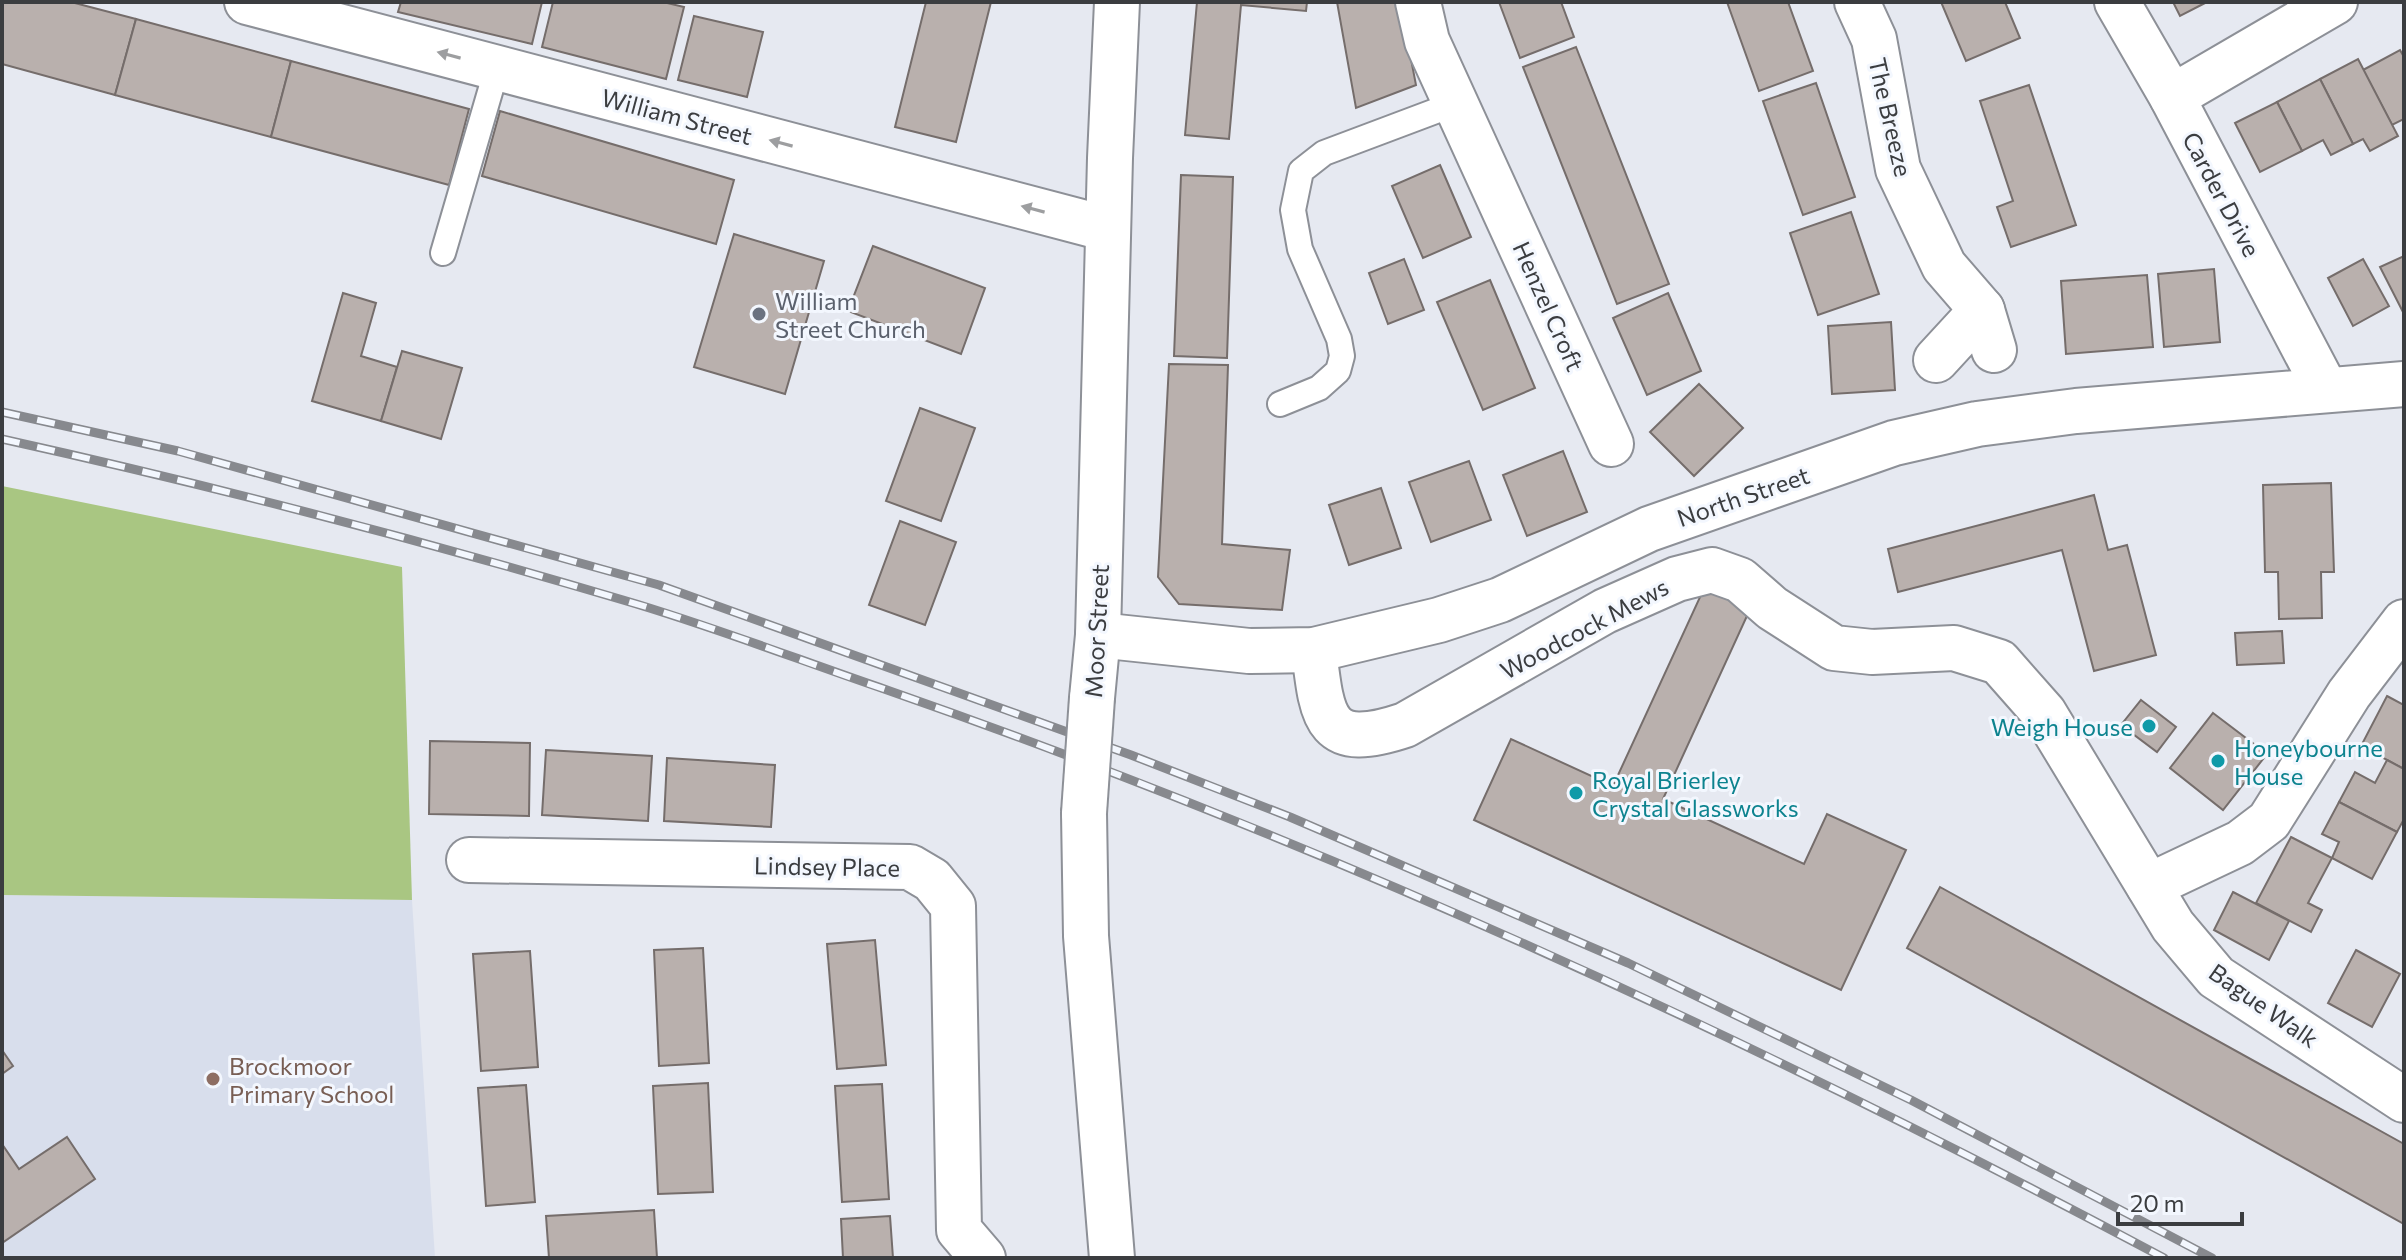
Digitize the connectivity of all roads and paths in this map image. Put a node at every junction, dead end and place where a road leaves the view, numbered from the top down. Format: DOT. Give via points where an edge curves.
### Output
graph roads {
  1 [pos="247,2"];
  2 [pos="1117,2"];
  3 [pos="1418,2"];
  4 [pos="1857,2"];
  5 [pos="2117,2"];
  6 [pos="2335,2"];
  7 [pos="497,68"];
  8 [pos="2172,97"];
  9 [pos="1457,103"];
  10 [pos="1108,229"];
  11 [pos="443,253"];
  12 [pos="1936,360"];
  13 [pos="2404,384"];
  14 [pos="2325,388"];
  15 [pos="1280,404"];
  16 [pos="1611,444"];
  17 [pos="2404,622"];
  18 [pos="1098,635"];
  19 [pos="1954,648"];
  20 [pos="1314,650"];
  21 [pos="469,860"];
  22 [pos="2149,886"];
  23 [pos="2404,1100"];
  24 [pos="983,1258"];
  25 [pos="1112,1258"];
  7 -- 1 [label="street, William Street, one-way"];
  2 -- 10 [label="street, Moor Street"];
  3 -- 9 [label="street, Henzel Croft" via="1427,41"];
  4 -- 12 [label="street, The Breeze" via="1874,39 1898,169 1944,266 1988,330"];
  5 -- 8 [label="street, Carder Drive"];
  6 -- 8 [label="street"];
  10 -- 7 [label="street, William Street, one-way"];
  7 -- 11 [label="lane"];
  8 -- 14 [label="street, Carder Drive"];
  9 -- 15 [label="lane" via="1324,153 1301,171 1293,210 1300,249 1342,356 1338,371 1319,388"];
  9 -- 16 [label="street, Henzel Croft"];
  10 -- 18 [label="street, Moor Street"];
  13 -- 14 [label="street, North Street"];
  14 -- 20 [label="street, North Street" via="2062,412 1894,443 1649,529 1500,600"];
  17 -- 22 [label="street" via="2349,694 2269,821 2240,843"];
  18 -- 20 [label="street, North Street" via="1249,651"];
  18 -- 25 [label="street, Moor Street, bridge" via="1084,813 1086,936"];
  19 -- 20 [label="street, Woodcock Mews" via="1834,648 1789,621 1740,580 1712,570 1677,579 1605,611 1405,725 1371,736 1346,734 1330,723 1321,705"];
  19 -- 22 [label="street, Bague Walk" via="1999,662 2044,713"];
  21 -- 24 [label="street, Lindsey Place" via="910,867 932,880 953,906 959,1230"];
  22 -- 23 [label="street, Bague Walk" via="2173,926 2216,977"];
}
